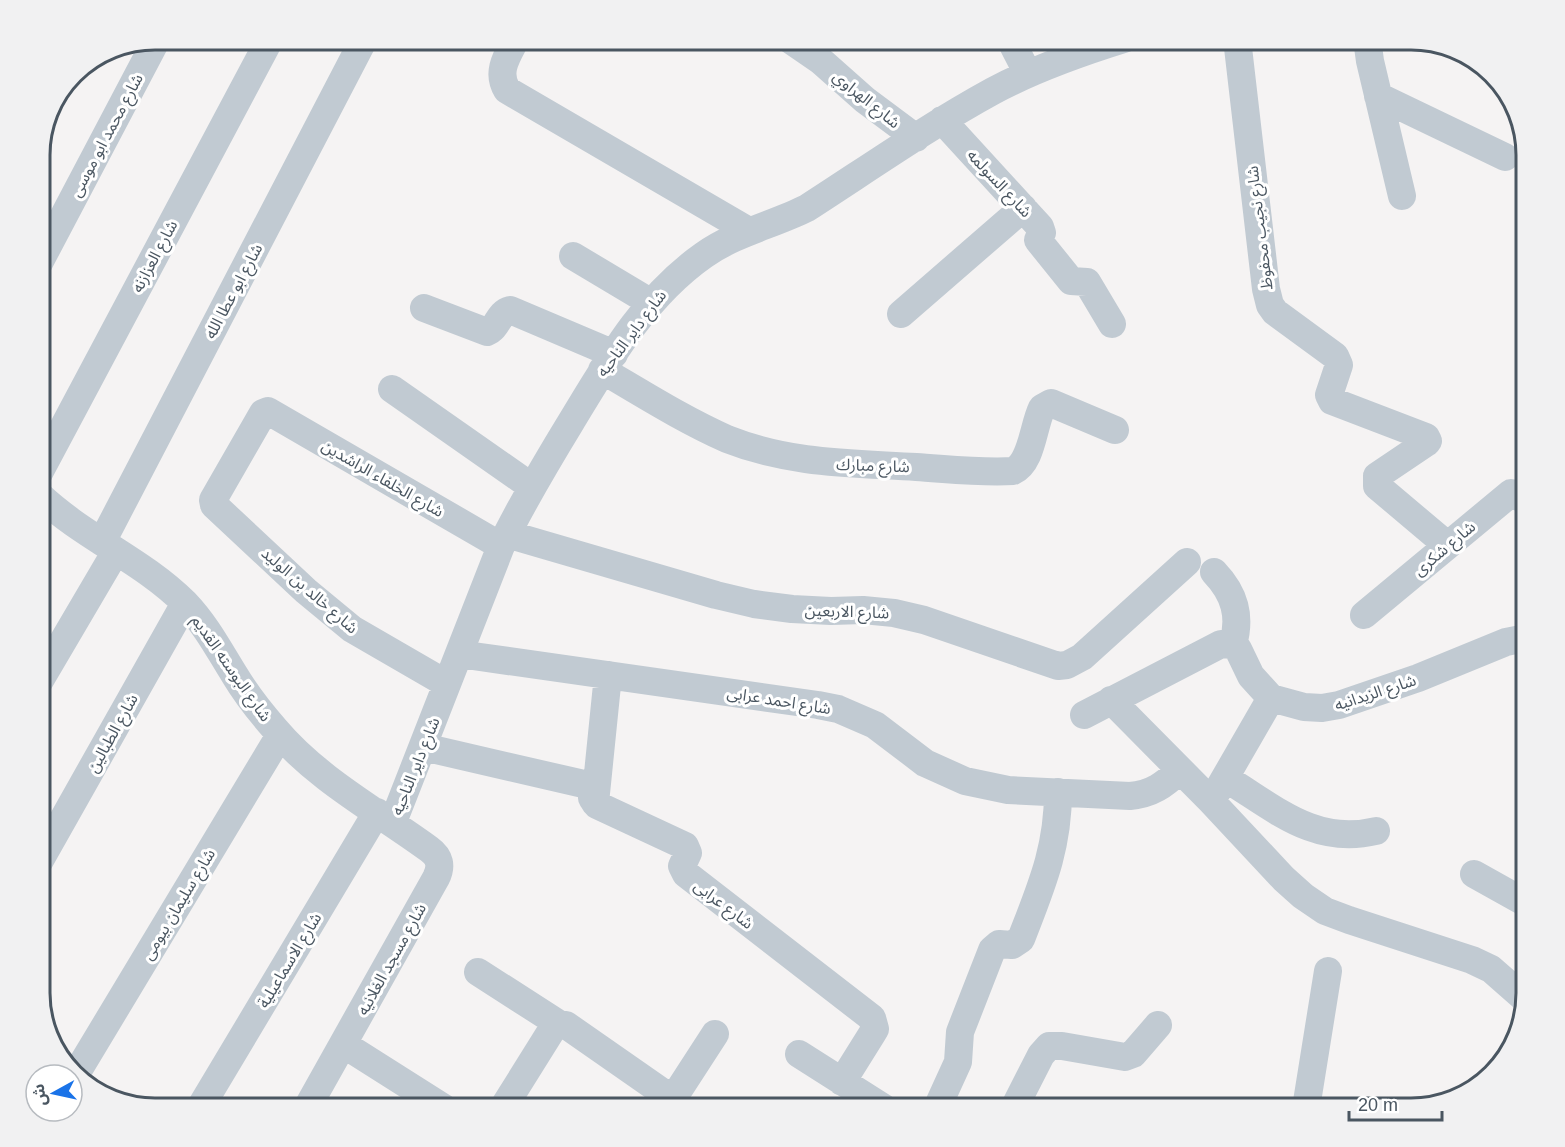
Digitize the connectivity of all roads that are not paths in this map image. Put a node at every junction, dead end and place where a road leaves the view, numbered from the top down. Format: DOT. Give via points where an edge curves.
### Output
graph roads {
  1 [pos="151,50"];
  2 [pos="264,50"];
  3 [pos="358,50"];
  4 [pos="510,50"];
  5 [pos="805,50"];
  6 [pos="1016,50"];
  7 [pos="1091,50"];
  8 [pos="1237,50"];
  9 [pos="1369,50"];
  10 [pos="1028,74"];
  11 [pos="1378,96"];
  12 [pos="942,120"];
  13 [pos="915,138"];
  14 [pos="1505,157"];
  15 [pos="1402,196"];
  16 [pos="1023,208"];
  17 [pos="749,231"];
  18 [pos="50,242"];
  19 [pos="573,256"];
  20 [pos="650,302"];
  21 [pos="424,308"];
  22 [pos="901,314"];
  23 [pos="1112,324"];
  24 [pos="608,362"];
  25 [pos="392,389"];
  26 [pos="265,411"];
  27 [pos="1115,430"];
  28 [pos="50,451"];
  29 [pos="532,487"];
  30 [pos="1516,494"];
  31 [pos="50,505"];
  32 [pos="504,540"];
  33 [pos="1447,545"];
  34 [pos="109,546"];
  35 [pos="1187,562"];
  36 [pos="1214,572"];
  37 [pos="185,603"];
  38 [pos="1364,615"];
  39 [pos="1516,640"];
  40 [pos="1233,645"];
  41 [pos="459,654"];
  42 [pos="50,661"];
  43 [pos="608,675"];
  44 [pos="447,684"];
  45 [pos="1271,698"];
  46 [pos="1111,700"];
  47 [pos="1084,716"];
  48 [pos="280,735"];
  49 [pos="423,747"];
  50 [pos="1180,770"];
  51 [pos="1218,790"];
  52 [pos="1058,792"];
  53 [pos="595,803"];
  54 [pos="385,817"];
  55 [pos="1376,831"];
  56 [pos="50,842"];
  57 [pos="1474,874"];
  58 [pos="1516,897"];
  59 [pos="1328,971"];
  60 [pos="478,972"];
  61 [pos="1516,991"];
  62 [pos="559,1024"];
  63 [pos="1158,1025"];
  64 [pos="715,1034"];
  65 [pos="344,1044"];
  66 [pos="799,1054"];
  67 [pos="83,1063"];
  68 [pos="842,1082"];
  69 [pos="206,1098"];
  70 [pos="313,1098"];
  71 [pos="428,1098"];
  72 [pos="510,1098"];
  73 [pos="862,1098"];
  74 [pos="942,1098"];
  75 [pos="1019,1098"];
  76 [pos="1308,1098"];
  1 -- 18 [label="street, شارع محمد ابو موسى"];
  2 -- 28 [label="street, شارع العزازنه"];
  3 -- 34 [label="street, شارع ابو عطا الله"];
  4 -- 17 [label="street" via="502,75 507,90"];
  5 -- 13 [label="street, شارع الهراوي"];
  6 -- 10 [label="street"];
  7 -- 10 [label="street, شارع داير الناحيه"];
  8 -- 33 [label="street, شارع نجيب محفوظ" via="1270,305 1338,360 1339,369 1329,394 1332,401 1426,437 1426,444 1377,476 1377,486"];
  9 -- 11 [label="street"];
  10 -- 12 [label="street, شارع داير الناحيه"];
  11 -- 14 [label="street"];
  11 -- 15 [label="street"];
  12 -- 13 [label="street, شارع داير الناحيه"];
  12 -- 16 [label="street, شارع السولمه"];
  13 -- 17 [label="street, شارع داير الناحيه" via="807,207"];
  16 -- 22 [label="street"];
  16 -- 23 [label="street, شارع السولمه" via="1042,229 1038,240 1071,282 1088,282"];
  17 -- 20 [label="street, شارع داير الناحيه" via="704,255"];
  19 -- 20 [label="street"];
  20 -- 24 [label="street, شارع داير الناحيه"];
  21 -- 24 [label="street, شارع مبارك" via="487,332 510,310"];
  24 -- 27 [label="street, شارع مبارك" via="694,423 727,439 826,463 1013,471 1025,461 1042,408 1052,403"];
  24 -- 29 [label="street, شارع داير الناحيه"];
  25 -- 29 [label="street"];
  26 -- 32 [label="street, شارع الخلفاء الراشدين"];
  26 -- 44 [label="street, شارع خالد بن الوليد" via="212,502 352,629"];
  29 -- 32 [label="street, شارع داير الناحيه"];
  30 -- 33 [label="street, شارع شكرى" via="1511,493"];
  31 -- 34 [label="street, شارع البوسته القديم"];
  32 -- 35 [label="street, شارع الاربعين" via="754,604 884,612 914,618 1058,666 1082,657"];
  32 -- 41 [label="street, شارع داير الناحيه"];
  33 -- 38 [label="street, شارع شكرى"];
  34 -- 37 [label="street, شارع البوسته القديم" via="156,577"];
  34 -- 42 [label="street, شارع ابو عطا الله"];
  36 -- 40 [label="street" via="1233,598 1237,630"];
  37 -- 48 [label="street, شارع البوسته القديم"];
  37 -- 56 [label="street, شارع الطبالين"];
  39 -- 45 [label="street, شارع الزيدانيه" via="1339,705 1304,707"];
  40 -- 45 [label="street" via="1251,676"];
  40 -- 46 [label="street" via="1221,644"];
  41 -- 43 [label="street, شارع احمد عرابى"];
  41 -- 44 [label="street, شارع داير الناحيه"];
  43 -- 52 [label="street, شارع احمد عرابى" via="838,709 875,725 925,762 965,781 1008,790"];
  43 -- 53 [label="street"];
  44 -- 49 [label="street, شارع داير الناحيه"];
  45 -- 51 [label="street"];
  46 -- 47 [label="street"];
  46 -- 50 [label="street"];
  48 -- 54 [label="street, شارع البوسته القديم" via="329,780"];
  48 -- 67 [label="street, شارع سليمان بيومى"];
  49 -- 53 [label="street, شارع عرابى" via="588,785 593,789"];
  49 -- 54 [label="street, شارع داير الناحيه"];
  50 -- 51 [label="street"];
  50 -- 52 [label="street, شارع احمد عرابى" via="1160,788 1140,795"];
  51 -- 55 [label="street" via="1313,830 1345,836"];
  51 -- 61 [label="street" via="1284,879 1303,896 1325,910 1472,960 1491,969"];
  52 -- 74 [label="street" via="1051,857 1021,939 1012,945 999,944 992,950 960,1032 958,1062"];
  53 -- 68 [label="street, شارع عرابى" via="685,846 688,853 682,866 686,874 868,1014 875,1029"];
  54 -- 65 [label="street, شارع مسجد الغلانيه" via="435,853 439,872"];
  54 -- 69 [label="street, شارع الاسماعيلية"];
  57 -- 58 [label="street"];
  59 -- 76 [label="street"];
  60 -- 62 [label="street"];
  62 -- 64 [label="street" via="566,1025 665,1094 680,1088"];
  62 -- 72 [label="street"];
  63 -- 75 [label="street" via="1125,1057 1049,1046"];
  65 -- 70 [label="street, شارع مسجد الغلانيه"];
  65 -- 71 [label="street"];
  66 -- 68 [label="street"];
  68 -- 73 [label="street"];
}
